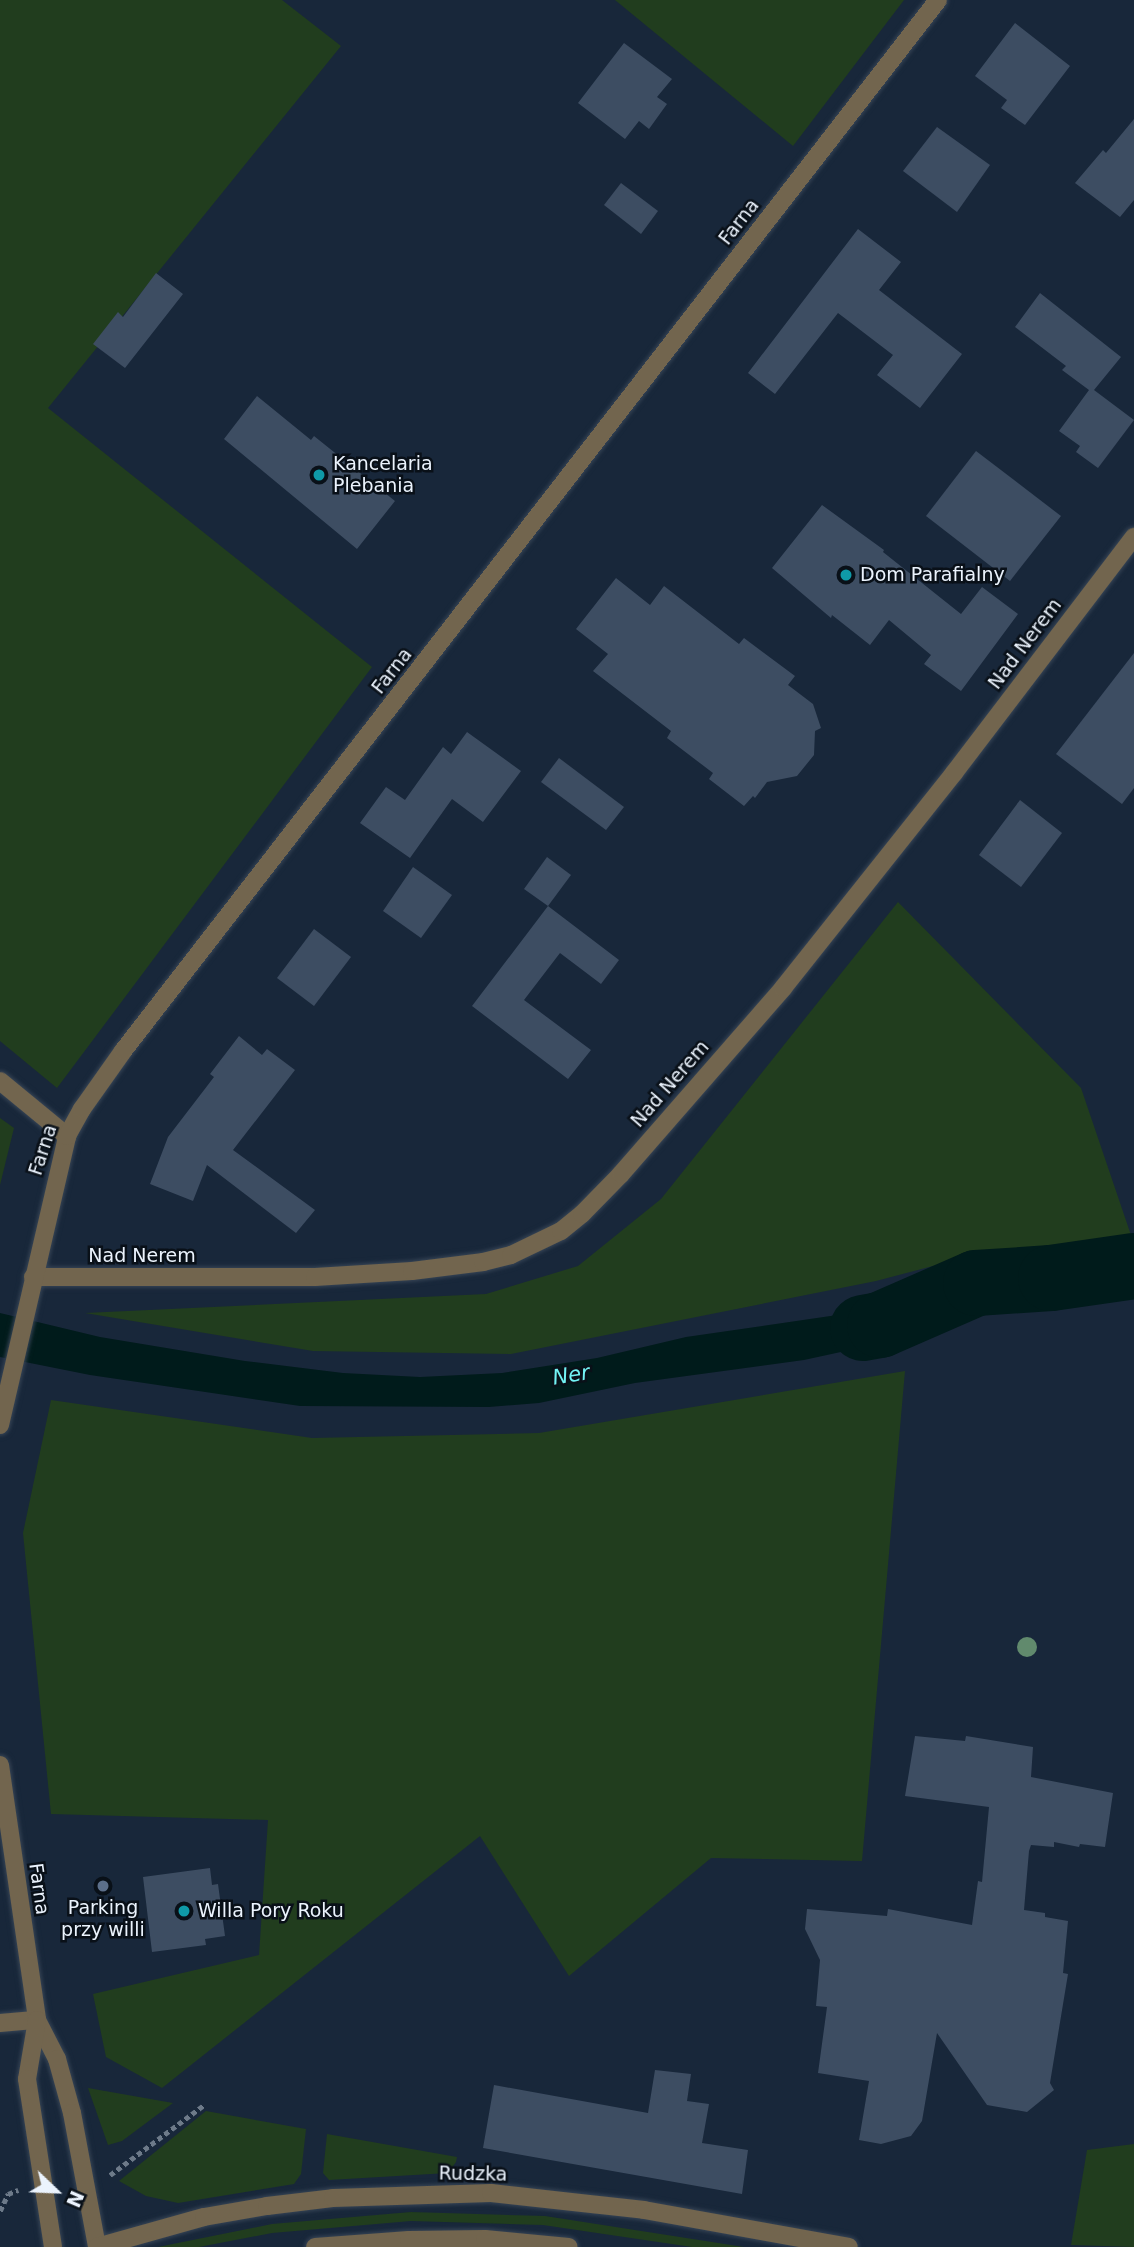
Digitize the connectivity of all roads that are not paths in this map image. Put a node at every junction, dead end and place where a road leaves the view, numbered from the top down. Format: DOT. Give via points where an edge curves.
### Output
graph roads {
  1 [pos="938,0"];
  2 [pos="1134,537"];
  3 [pos="0,1082"];
  4 [pos="67,1136"];
  5 [pos="33,1277"];
  6 [pos="0,1425"];
  7 [pos="0,1765"];
  8 [pos="37,2020"];
  9 [pos="0,2023"];
  10 [pos="53,2247"];
  11 [pos="97,2247"];
  12 [pos="315,2247"];
  13 [pos="569,2247"];
  14 [pos="849,2247"];
  1 -- 4 [label="street, Farna" via="123,1051"];
  2 -- 5 [label="street, Nad Nerem" via="783,988 621,1174 561,1231 511,1255 412,1272 315,1277"];
  3 -- 4 [label="street"];
  4 -- 5 [label="street, Farna"];
  5 -- 6 [label="street, Farna"];
  7 -- 8 [label="street, Farna"];
  8 -- 9 [label="street"];
  8 -- 10 [label="street, Farna" via="27,2079"];
  8 -- 11 [label="street, Farna" via="57,2059 68,2100"];
  11 -- 14 [label="street, Rudzka" via="204,2217 267,2206 334,2198 491,2193 644,2210"];
  12 -- 13 [label="street" via="485,2239"];
}
